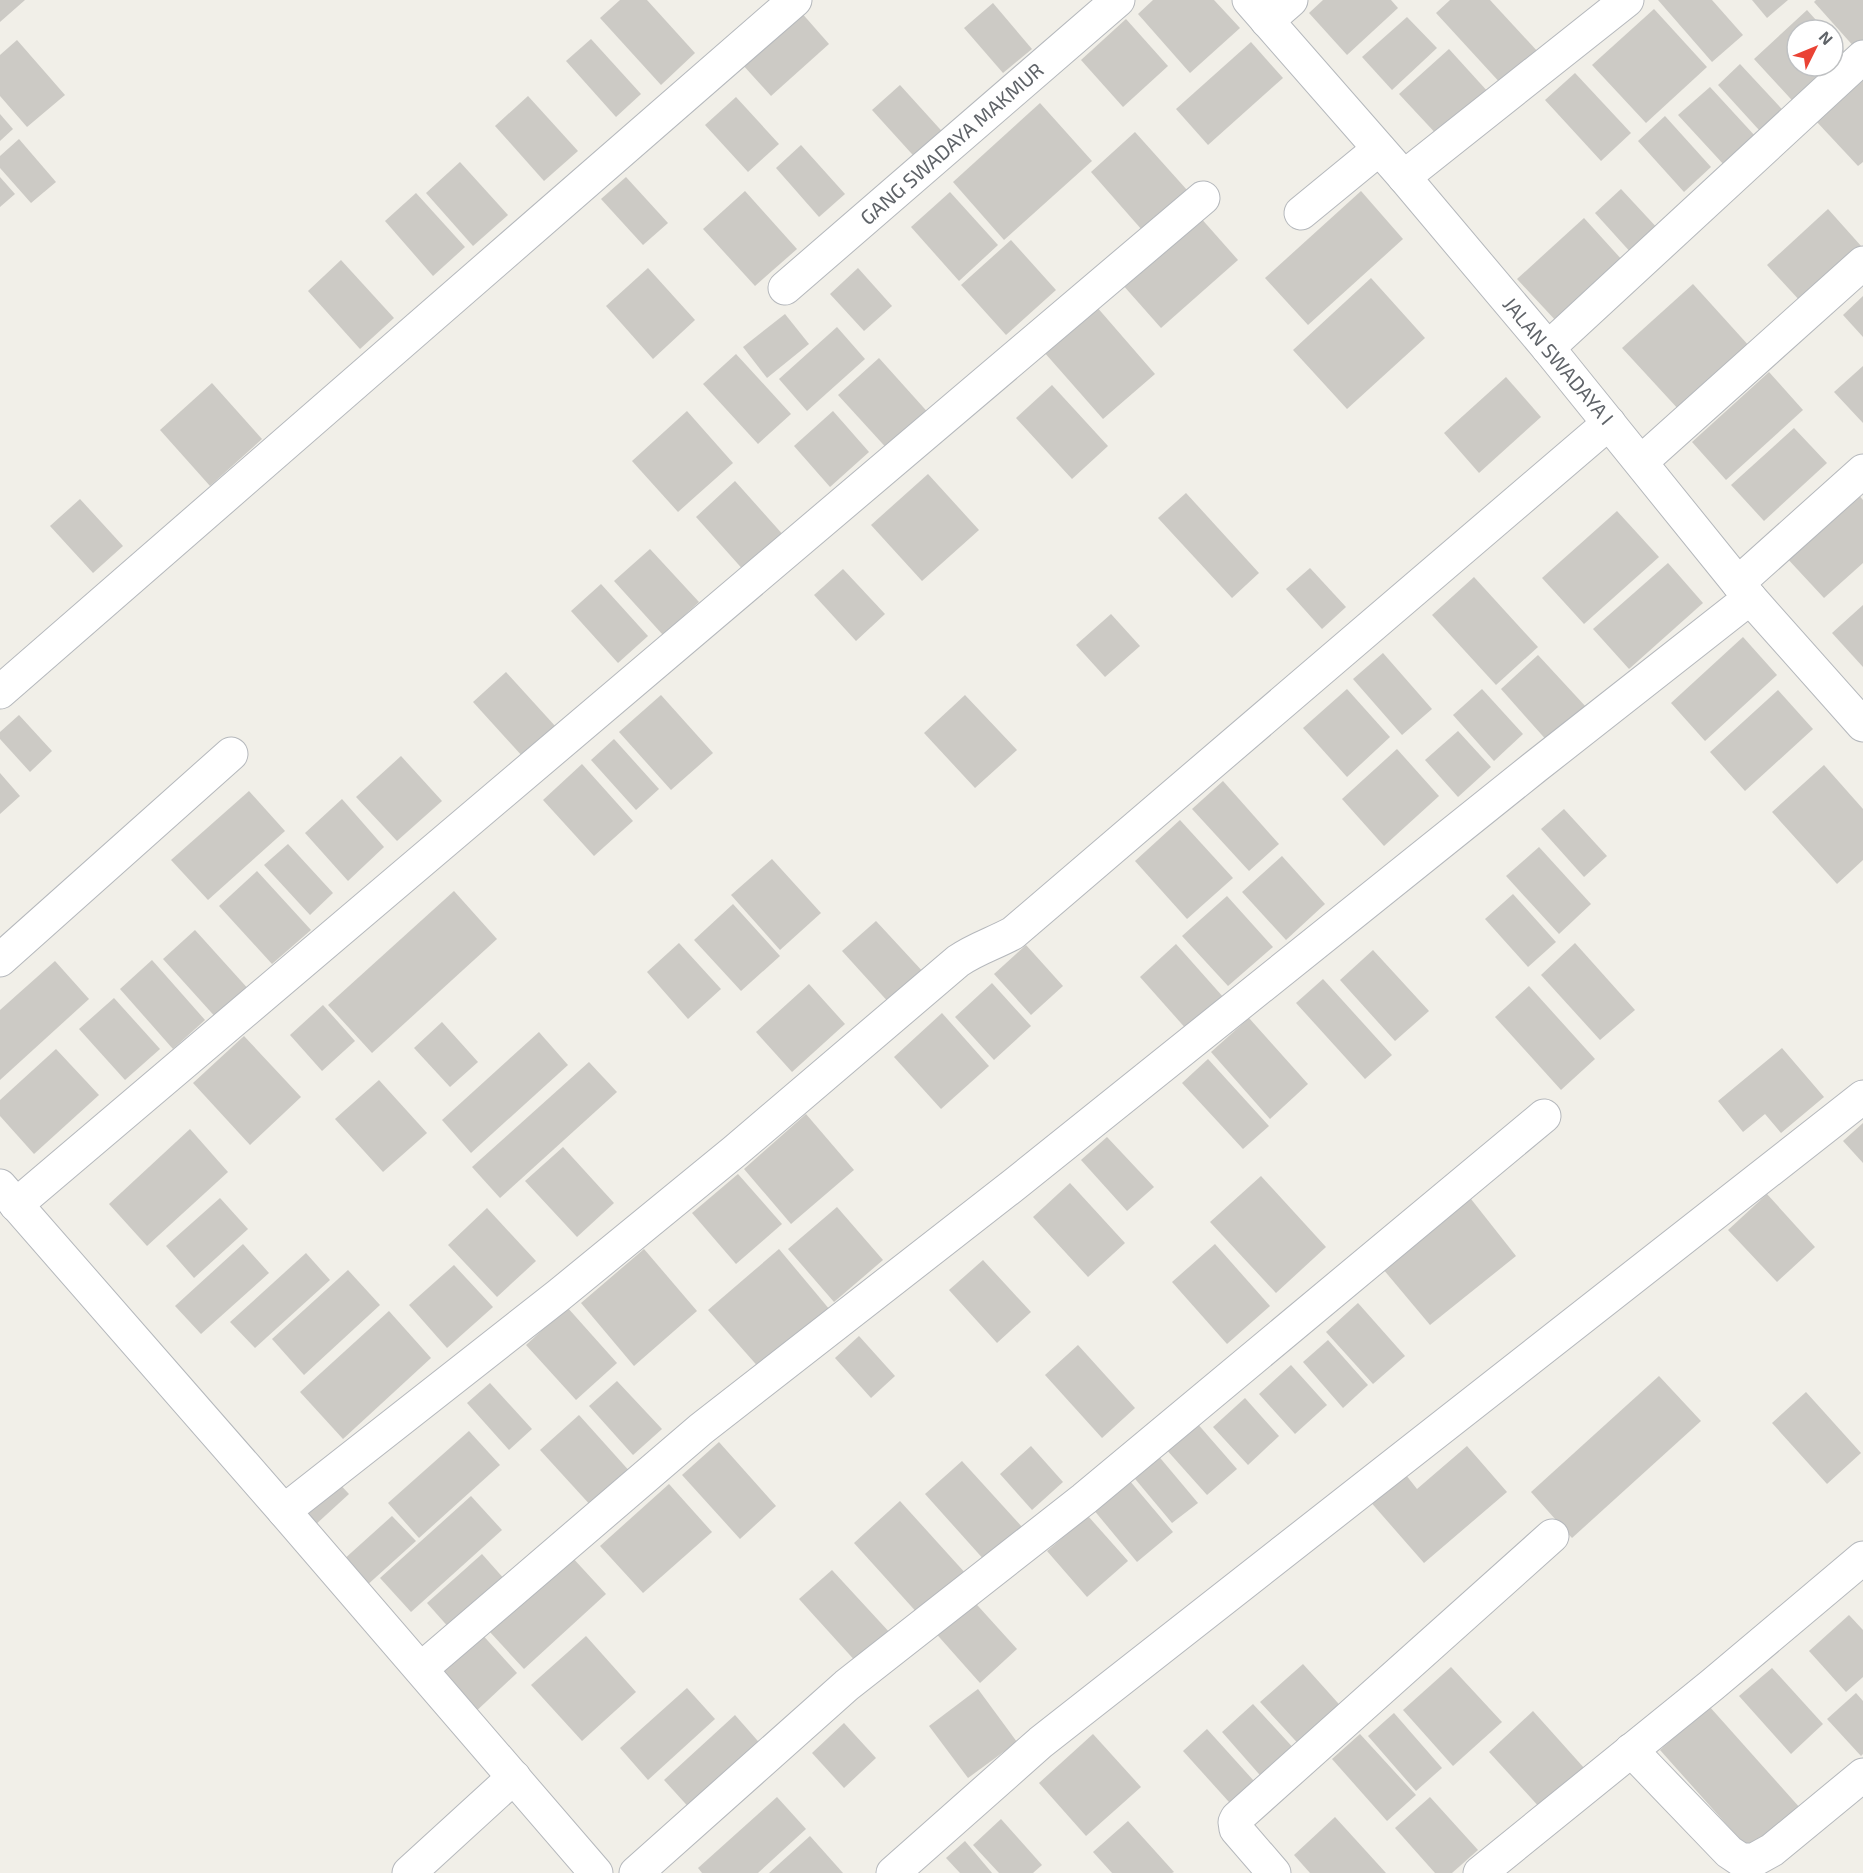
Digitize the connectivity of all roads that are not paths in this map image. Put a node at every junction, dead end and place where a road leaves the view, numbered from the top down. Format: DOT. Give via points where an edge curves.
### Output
graph roads {
  1 [pos="795,0"];
  2 [pos="1118,0"];
  3 [pos="1291,0"];
  4 [pos="1626,0"];
  5 [pos="1258,10"];
  6 [pos="1863,57"];
  7 [pos="1379,149"];
  8 [pos="1404,177"];
  9 [pos="1203,198"];
  10 [pos="1301,213"];
  11 [pos="1863,263"];
  12 [pos="785,288"];
  13 [pos="1548,348"];
  14 [pos="1609,423"];
  15 [pos="1641,462"];
  16 [pos="1863,471"];
  17 [pos="1744,591"];
  18 [pos="0,692"];
  19 [pos="1863,724"];
  20 [pos="231,754"];
  21 [pos="0,960"];
  22 [pos="1863,1096"];
  23 [pos="1544,1116"];
  24 [pos="8,1196"];
  25 [pos="284,1510"];
  26 [pos="1552,1536"];
  27 [pos="1863,1558"];
  28 [pos="421,1669"];
  29 [pos="1631,1750"];
  30 [pos="1863,1775"];
  31 [pos="514,1778"];
  32 [pos="1749,1864"];
  33 [pos="905,1869"];
  34 [pos="409,1873"];
  35 [pos="596,1873"];
  36 [pos="636,1873"];
  37 [pos="1274,1873"];
  38 [pos="1480,1873"];
  1 -- 18 [label="street"];
  2 -- 12 [label="street, GANG SWADAYA MAKMUR"];
  3 -- 5 [label="street"];
  4 -- 8 [label="street"];
  5 -- 7 [label="street, JALAN SWADAYA I"];
  6 -- 13 [label="street"];
  7 -- 8 [label="street, JALAN SWADAYA I"];
  7 -- 10 [label="street"];
  8 -- 13 [label="street, JALAN SWADAYA I"];
  9 -- 24 [label="street"];
  11 -- 15 [label="street"];
  13 -- 14 [label="street, JALAN SWADAYA I"];
  14 -- 15 [label="street, JALAN SWADAYA I"];
  14 -- 25 [label="street" via="1013,933 958,961 578,1280"];
  15 -- 17 [label="street, JALAN SWADAYA I"];
  16 -- 17 [label="street"];
  17 -- 19 [label="street, JALAN SWADAYA I"];
  17 -- 28 [label="street" via="1525,775 1024,1177 701,1429"];
  20 -- 21 [label="street"];
  22 -- 33 [label="street" via="1041,1742"];
  23 -- 36 [label="street" via="1084,1499 847,1685"];
  24 -- 25 [label="street"];
  25 -- 28 [label="street"];
  26 -- 37 [label="street" via="1235,1820 1236,1829"];
  27 -- 29 [label="street"];
  28 -- 31 [label="street"];
  29 -- 32 [label="street" via="1729,1851 1741,1860 1754,1860"];
  29 -- 38 [label="street"];
  30 -- 32 [label="street" via="1772,1850"];
  31 -- 34 [label="street"];
  31 -- 35 [label="street"];
}
